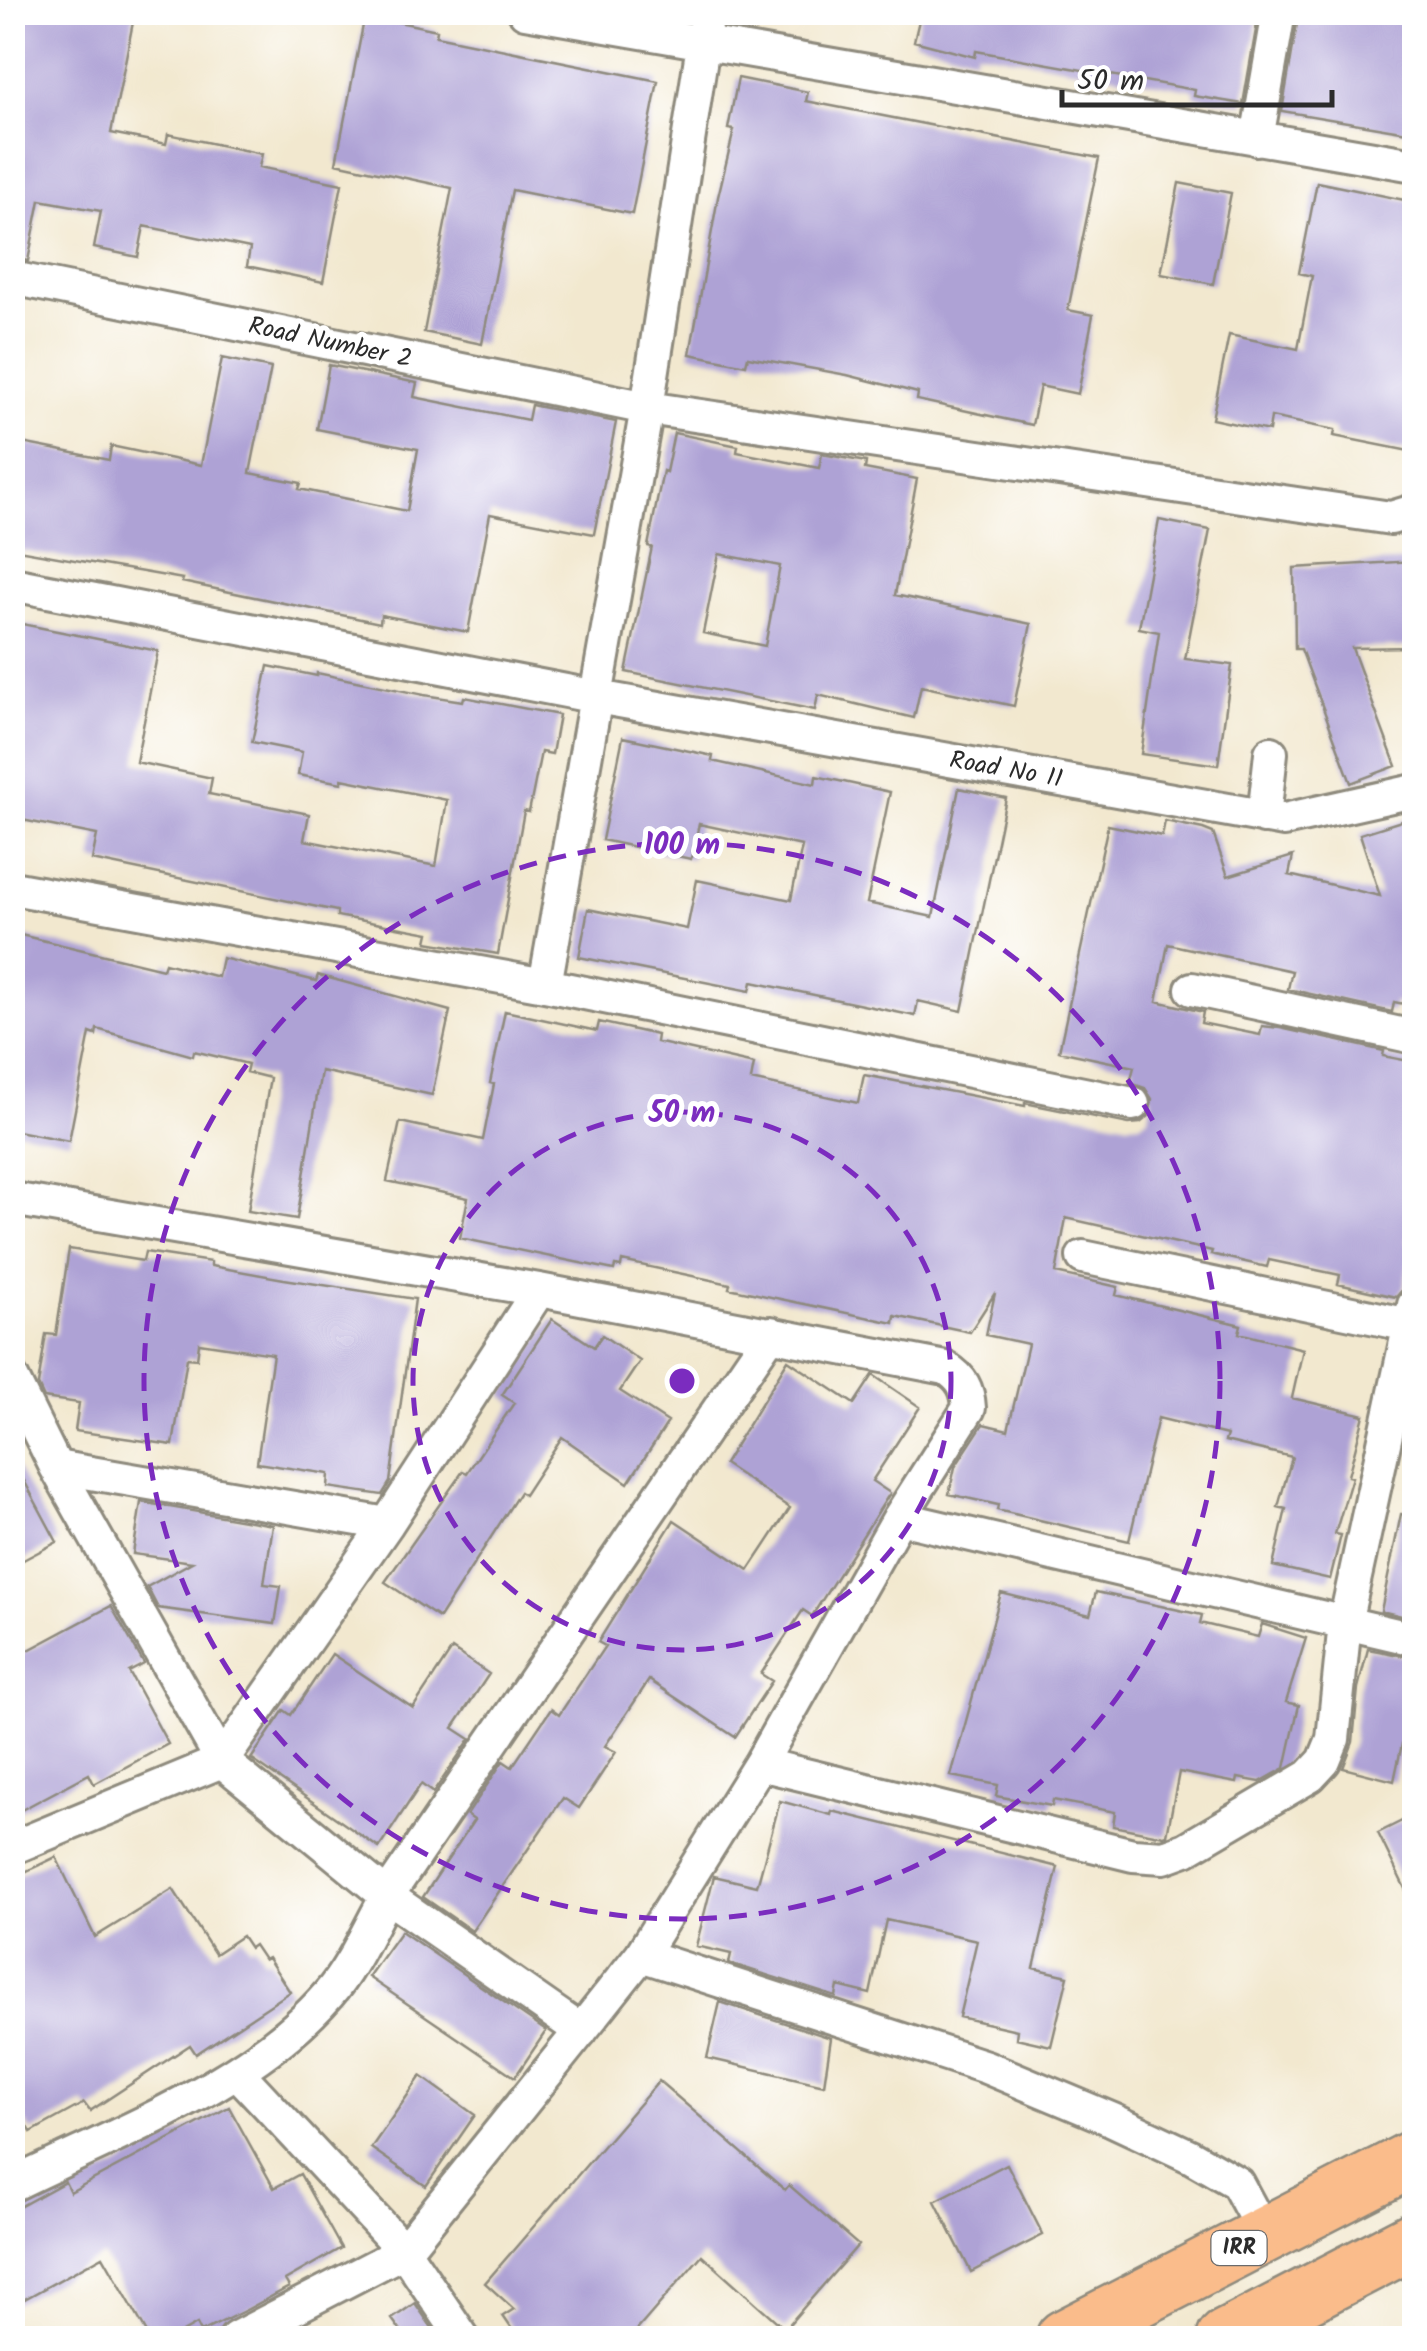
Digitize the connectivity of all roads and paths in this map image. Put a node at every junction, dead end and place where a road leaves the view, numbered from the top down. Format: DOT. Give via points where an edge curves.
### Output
graph roads {
  1 [pos="525,12"];
  2 [pos="1279,12"];
  3 [pos="705,28"];
  4 [pos="1257,138"];
  5 [pos="1414,166"];
  6 [pos="12,278"];
  7 [pos="648,408"];
  8 [pos="1414,511"];
  9 [pos="12,584"];
  10 [pos="596,697"];
  11 [pos="1270,753"];
  12 [pos="1414,791"];
  13 [pos="1264,816"];
  14 [pos="12,888"];
  15 [pos="546,985"];
  16 [pos="1192,989"];
  17 [pos="1414,1037"];
  18 [pos="1133,1104"];
  19 [pos="12,1199"];
  20 [pos="1083,1257"];
  21 [pos="539,1290"];
  22 [pos="1413,1319"];
  23 [pos="771,1333"];
  24 [pos="12,1378"];
  25 [pos="56,1467"];
  26 [pos="900,1518"];
  27 [pos="386,1524"];
  28 [pos="1345,1623"];
  29 [pos="1414,1639"];
  30 [pos="222,1761"];
  31 [pos="760,1764"];
  32 [pos="12,1848"];
  33 [pos="388,1896"];
  34 [pos="640,1954"];
  35 [pos="581,2030"];
  36 [pos="238,2073"];
  37 [pos="1414,2158"];
  38 [pos="12,2184"];
  39 [pos="1265,2235"];
  40 [pos="1414,2240"];
  41 [pos="404,2251"];
  42 [pos="236,2338"];
  43 [pos="463,2338"];
  44 [pos="1064,2338"];
  45 [pos="1225,2338"];
  1 -- 3 [label="street"];
  2 -- 4 [label="street"];
  3 -- 4 [label="street"];
  3 -- 7 [label="street"];
  4 -- 5 [label="street"];
  6 -- 7 [label="street, Road Number 2"];
  7 -- 8 [label="street, Road Number 2" via="1391,518"];
  7 -- 10 [label="street"];
  9 -- 10 [label="street, Road No 11"];
  10 -- 13 [label="street, Road No 11"];
  10 -- 15 [label="street"];
  11 -- 13 [label="street"];
  12 -- 13 [label="street, Road No 11" via="1284,820"];
  14 -- 15 [label="street"];
  15 -- 18 [label="street"];
  16 -- 17 [label="street"];
  19 -- 21 [label="street"];
  20 -- 22 [label="street"];
  21 -- 23 [label="street"];
  21 -- 27 [label="street"];
  22 -- 28 [label="street"];
  23 -- 26 [label="street" via="946,1368 964,1384 969,1408"];
  23 -- 33 [label="street"];
  24 -- 25 [label="street"];
  25 -- 27 [label="street"];
  25 -- 30 [label="street"];
  26 -- 28 [label="street"];
  26 -- 31 [label="street"];
  27 -- 30 [label="street"];
  28 -- 29 [label="street"];
  28 -- 31 [label="street" via="1333,1738 1324,1761 1310,1776 1164,1856 1133,1855"];
  30 -- 32 [label="street"];
  30 -- 33 [label="street"];
  31 -- 34 [label="street"];
  33 -- 35 [label="street"];
  33 -- 36 [label="street" via="330,1993"];
  34 -- 35 [label="street"];
  34 -- 39 [label="street" via="986,2067 1114,2120 1237,2183"];
  35 -- 41 [label="street"];
  36 -- 38 [label="street"];
  36 -- 41 [label="street"];
  37 -- 39 [label="highway, IRR"];
  39 -- 44 [label="highway, IRR"];
  40 -- 45 [label="highway"];
  41 -- 42 [label="street"];
  41 -- 43 [label="street"];
}
